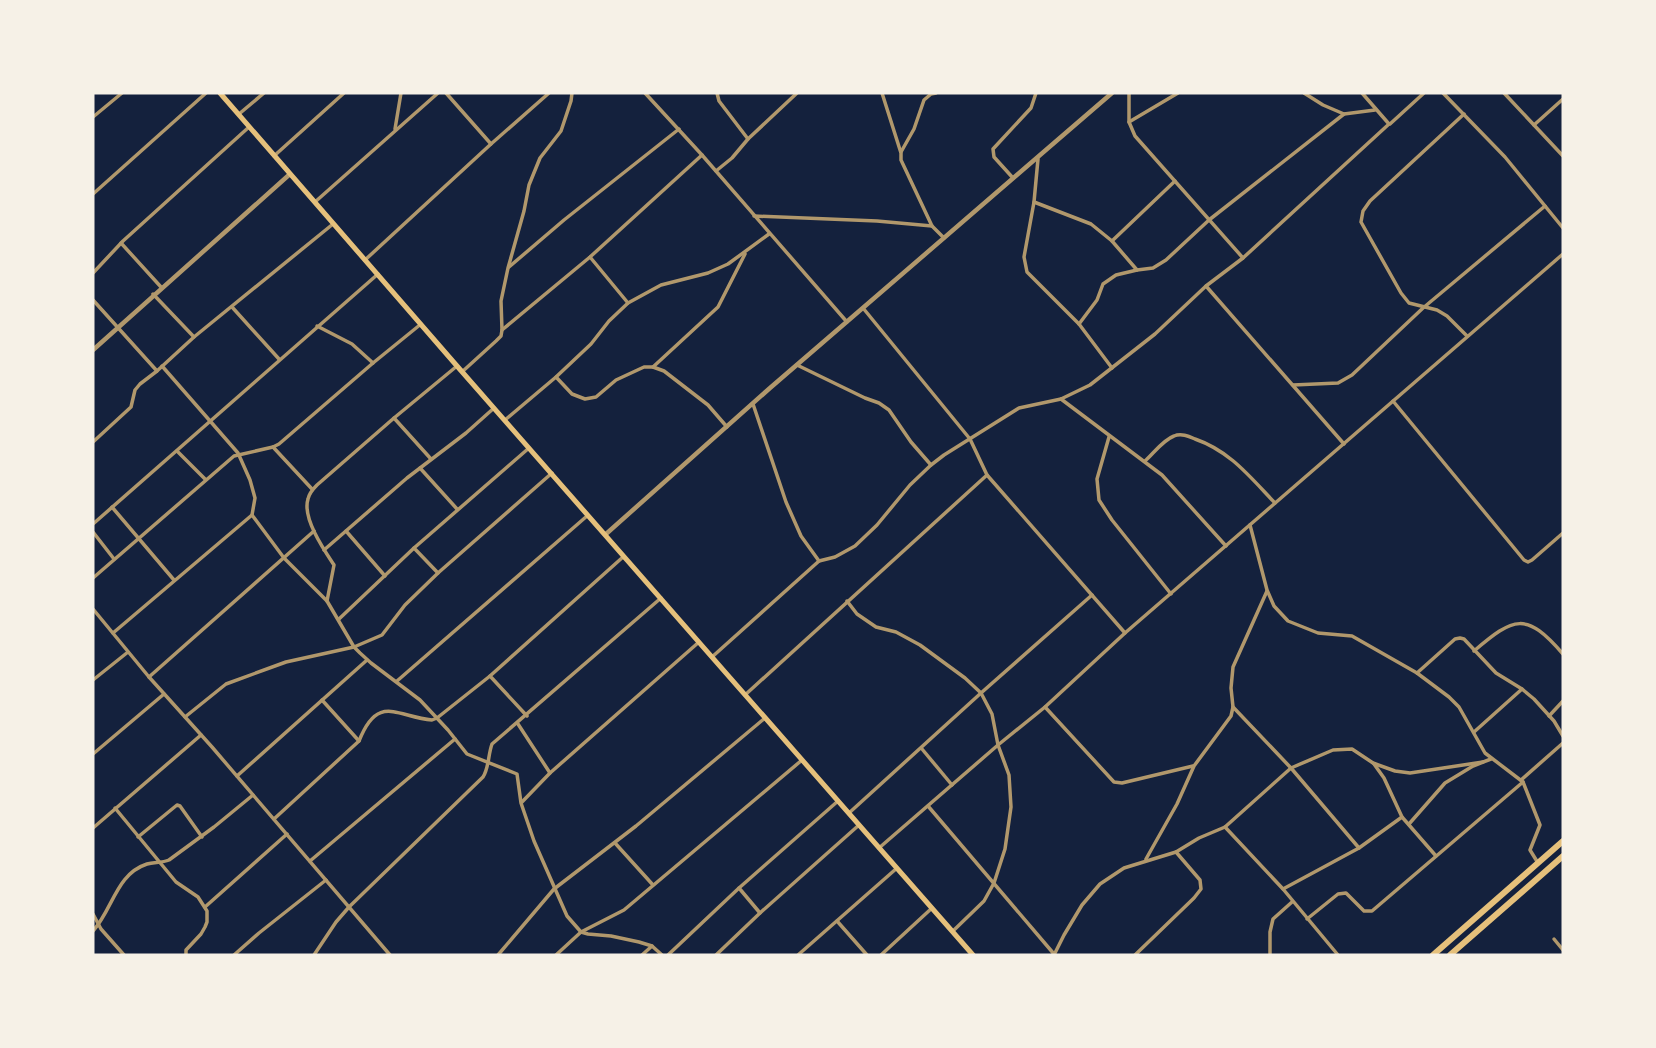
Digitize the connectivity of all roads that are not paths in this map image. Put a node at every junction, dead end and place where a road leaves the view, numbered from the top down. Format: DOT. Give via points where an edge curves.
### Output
graph roads {
  1 [pos="122,93"];
  2 [pos="206,93"];
  3 [pos="220,93"];
  4 [pos="264,93"];
  5 [pos="344,93"];
  6 [pos="401,93"];
  7 [pos="438,93"];
  8 [pos="446,93"];
  9 [pos="549,93"];
  10 [pos="572,93"];
  11 [pos="645,93"];
  12 [pos="716,93"];
  13 [pos="797,93"];
  14 [pos="882,93"];
  15 [pos="936,93"];
  16 [pos="1036,93"];
  17 [pos="1112,93"];
  18 [pos="1129,93"];
  19 [pos="1178,93"];
  20 [pos="1304,93"];
  21 [pos="1362,93"];
  22 [pos="1424,93"];
  23 [pos="1443,93"];
  24 [pos="1504,93"];
  25 [pos="1563,99"];
  26 [pos="1375,110"];
  27 [pos="1344,114"];
  28 [pos="1464,114"];
  29 [pos="239,115"];
  30 [pos="93,117"];
  31 [pos="1129,122"];
  32 [pos="1390,124"];
  33 [pos="1534,125"];
  34 [pos="249,127"];
  35 [pos="679,129"];
  36 [pos="395,131"];
  37 [pos="748,139"];
  38 [pos="491,144"];
  39 [pos="901,153"];
  40 [pos="702,155"];
  41 [pos="274,156"];
  42 [pos="1038,156"];
  43 [pos="1563,156"];
  44 [pos="716,170"];
  45 [pos="290,174"];
  46 [pos="1013,178"];
  47 [pos="1175,181"];
  48 [pos="93,194"];
  49 [pos="314,202"];
  50 [pos="1034,202"];
  51 [pos="1545,206"];
  52 [pos="754,216"];
  53 [pos="1209,220"];
  54 [pos="333,224"];
  55 [pos="932,226"];
  56 [pos="1563,228"];
  57 [pos="769,234"];
  58 [pos="943,238"];
  59 [pos="1112,241"];
  60 [pos="121,243"];
  61 [pos="746,253"];
  62 [pos="1563,254"];
  63 [pos="590,257"];
  64 [pos="1243,258"];
  65 [pos="365,260"];
  66 [pos="508,268"];
  67 [pos="1137,270"];
  68 [pos="93,273"];
  69 [pos="378,274"];
  70 [pos="1206,286"];
  71 [pos="162,287"];
  72 [pos="153,294"];
  73 [pos="93,300"];
  74 [pos="628,303"];
  75 [pos="232,307"];
  76 [pos="863,308"];
  77 [pos="1423,308"];
  78 [pos="847,322"];
  79 [pos="421,324"];
  80 [pos="1079,324"];
  81 [pos="317,326"];
  82 [pos="117,327"];
  83 [pos="502,330"];
  84 [pos="1467,336"];
  85 [pos="194,337"];
  86 [pos="93,350"];
  87 [pos="279,359"];
  88 [pos="373,363"];
  89 [pos="797,365"];
  90 [pos="162,366"];
  91 [pos="457,366"];
  92 [pos="653,367"];
  93 [pos="1112,368"];
  94 [pos="157,371"];
  95 [pos="463,372"];
  96 [pos="555,377"];
  97 [pos="1293,385"];
  98 [pos="1061,398"];
  99 [pos="1393,401"];
  100 [pos="752,404"];
  101 [pos="494,408"];
  102 [pos="394,418"];
  103 [pos="505,420"];
  104 [pos="209,421"];
  105 [pos="727,427"];
  106 [pos="1109,436"];
  107 [pos="970,439"];
  108 [pos="93,442"];
  109 [pos="1344,444"];
  110 [pos="273,447"];
  111 [pos="529,448"];
  112 [pos="176,450"];
  113 [pos="238,453"];
  114 [pos="431,459"];
  115 [pos="1145,461"];
  116 [pos="930,465"];
  117 [pos="421,468"];
  118 [pos="552,473"];
  119 [pos="986,475"];
  120 [pos="205,479"];
  121 [pos="312,490"];
  122 [pos="1276,503"];
  123 [pos="112,507"];
  124 [pos="457,509"];
  125 [pos="589,514"];
  126 [pos="252,515"];
  127 [pos="93,524"];
  128 [pos="1250,525"];
  129 [pos="314,531"];
  130 [pos="346,531"];
  131 [pos="93,532"];
  132 [pos="1563,533"];
  133 [pos="606,534"];
  134 [pos="138,538"];
  135 [pos="1226,546"];
  136 [pos="414,548"];
  137 [pos="324,551"];
  138 [pos="624,556"];
  139 [pos="284,558"];
  140 [pos="114,559"];
  141 [pos="819,561"];
  142 [pos="438,573"];
  143 [pos="385,576"];
  144 [pos="93,578"];
  145 [pos="175,580"];
  146 [pos="1267,590"];
  147 [pos="1171,594"];
  148 [pos="1092,595"];
  149 [pos="661,598"];
  150 [pos="327,601"];
  151 [pos="847,601"];
  152 [pos="93,609"];
  153 [pos="338,620"];
  154 [pos="113,633"];
  155 [pos="1125,634"];
  156 [pos="699,642"];
  157 [pos="354,647"];
  158 [pos="1474,651"];
  159 [pos="128,652"];
  160 [pos="1563,654"];
  161 [pos="712,657"];
  162 [pos="367,660"];
  163 [pos="1417,673"];
  164 [pos="490,676"];
  165 [pos="149,677"];
  166 [pos="93,680"];
  167 [pos="397,681"];
  168 [pos="1522,689"];
  169 [pos="981,693"];
  170 [pos="164,694"];
  171 [pos="745,695"];
  172 [pos="321,700"];
  173 [pos="1563,701"];
  174 [pos="1233,706"];
  175 [pos="1045,707"];
  176 [pos="527,716"];
  177 [pos="1549,716"];
  178 [pos="185,717"];
  179 [pos="437,718"];
  180 [pos="765,718"];
  181 [pos="518,724"];
  182 [pos="1474,732"];
  183 [pos="201,735"];
  184 [pos="1563,736"];
  185 [pos="455,739"];
  186 [pos="359,741"];
  187 [pos="1563,743"];
  188 [pos="999,744"];
  189 [pos="921,748"];
  190 [pos="93,754"];
  191 [pos="1491,759"];
  192 [pos="802,760"];
  193 [pos="487,762"];
  194 [pos="1483,762"];
  195 [pos="1373,763"];
  196 [pos="1194,766"];
  197 [pos="1290,768"];
  198 [pos="550,773"];
  199 [pos="237,776"];
  200 [pos="1522,781"];
  201 [pos="953,785"];
  202 [pos="253,795"];
  203 [pos="838,801"];
  204 [pos="521,803"];
  205 [pos="928,806"];
  206 [pos="115,808"];
  207 [pos="849,813"];
  208 [pos="1402,817"];
  209 [pos="274,819"];
  210 [pos="1409,824"];
  211 [pos="859,825"];
  212 [pos="1225,827"];
  213 [pos="93,828"];
  214 [pos="287,834"];
  215 [pos="138,836"];
  216 [pos="202,837"];
  217 [pos="1563,841"];
  218 [pos="615,843"];
  219 [pos="879,848"];
  220 [pos="1359,848"];
  221 [pos="1176,852"];
  222 [pos="1436,856"];
  223 [pos="1563,856"];
  224 [pos="310,861"];
  225 [pos="1145,861"];
  226 [pos="160,863"];
  227 [pos="1538,863"];
  228 [pos="897,868"];
  229 [pos="326,880"];
  230 [pos="994,883"];
  231 [pos="654,885"];
  232 [pos="738,888"];
  233 [pos="554,889"];
  234 [pos="1283,889"];
  235 [pos="1292,902"];
  236 [pos="205,907"];
  237 [pos="349,907"];
  238 [pos="932,908"];
  239 [pos="93,914"];
  240 [pos="760,914"];
  241 [pos="1307,919"];
  242 [pos="837,921"];
  243 [pos="98,925"];
  244 [pos="93,931"];
  245 [pos="953,931"];
  246 [pos="582,932"];
  247 [pos="1554,939"];
  248 [pos="652,946"];
  249 [pos="1563,950"];
  250 [pos="969,954"];
  251 [pos="124,955"];
  252 [pos="186,955"];
  253 [pos="234,955"];
  254 [pos="314,955"];
  255 [pos="390,955"];
  256 [pos="498,955"];
  257 [pos="556,955"];
  258 [pos="642,955"];
  259 [pos="662,955"];
  260 [pos="668,955"];
  261 [pos="716,955"];
  262 [pos="798,955"];
  263 [pos="867,955"];
  264 [pos="881,955"];
  265 [pos="1055,955"];
  266 [pos="1135,955"];
  267 [pos="1270,955"];
  268 [pos="1338,955"];
  269 [pos="1433,955"];
  270 [pos="1450,955"];
  1 -- 30 [label="street"];
  2 -- 48 [label="street"];
  3 -- 29 [label="main road"];
  4 -- 29 [label="street"];
  5 -- 41 [label="street"];
  6 -- 36 [label="street"];
  7 -- 36 [label="street"];
  8 -- 38 [label="street"];
  9 -- 38 [label="street"];
  10 -- 66 [label="street" via="561,131 540,158 529,185"];
  11 -- 35 [label="street"];
  12 -- 37 [label="street"];
  13 -- 37 [label="street"];
  14 -- 39 [label="street"];
  15 -- 39 [label="street" via="925,100"];
  16 -- 46 [label="street" via="1031,108 993,149 994,157"];
  17 -- 42 [label="street"];
  18 -- 31 [label="street"];
  19 -- 31 [label="street"];
  20 -- 27 [label="street"];
  21 -- 26 [label="street"];
  22 -- 32 [label="street"];
  23 -- 28 [label="street"];
  24 -- 33 [label="street"];
  25 -- 33 [label="street"];
  26 -- 27 [label="street"];
  26 -- 32 [label="street"];
  27 -- 53 [label="street"];
  28 -- 51 [label="street"];
  28 -- 77 [label="street" via="1363,211 1361,222 1401,293 1409,303"];
  29 -- 34 [label="main road"];
  31 -- 47 [label="street" via="1135,136"];
  32 -- 64 [label="street"];
  33 -- 43 [label="street"];
  34 -- 41 [label="main road"];
  34 -- 60 [label="street"];
  35 -- 40 [label="street"];
  35 -- 66 [label="street"];
  36 -- 49 [label="street"];
  37 -- 44 [label="street"];
  38 -- 65 [label="street"];
  39 -- 55 [label="street"];
  40 -- 44 [label="street"];
  40 -- 63 [label="street"];
  41 -- 45 [label="main road"];
  42 -- 46 [label="street"];
  42 -- 50 [label="street"];
  44 -- 52 [label="street"];
  45 -- 49 [label="main road"];
  45 -- 71 [label="street"];
  46 -- 58 [label="street"];
  47 -- 53 [label="street"];
  47 -- 59 [label="street"];
  49 -- 54 [label="main road"];
  50 -- 59 [label="street" via="1091,224"];
  50 -- 80 [label="street" via="1024,257 1027,272"];
  51 -- 56 [label="street"];
  51 -- 77 [label="street"];
  52 -- 55 [label="street"];
  52 -- 57 [label="street"];
  53 -- 64 [label="street"];
  53 -- 67 [label="street" via="1166,260"];
  54 -- 65 [label="main road"];
  54 -- 75 [label="street"];
  55 -- 58 [label="street"];
  57 -- 61 [label="street"];
  57 -- 78 [label="street"];
  58 -- 76 [label="street"];
  59 -- 67 [label="street"];
  60 -- 68 [label="street"];
  60 -- 71 [label="street"];
  61 -- 74 [label="street" via="708,273 661,285"];
  61 -- 92 [label="street" via="718,307"];
  62 -- 84 [label="street"];
  63 -- 74 [label="street"];
  63 -- 83 [label="street"];
  64 -- 70 [label="street"];
  65 -- 69 [label="main road"];
  66 -- 83 [label="street" via="501,301"];
  67 -- 80 [label="street" via="1103,284"];
  69 -- 79 [label="main road"];
  69 -- 81 [label="street"];
  70 -- 93 [label="street"];
  70 -- 97 [label="street"];
  71 -- 72 [label="street"];
  72 -- 82 [label="street"];
  72 -- 85 [label="street"];
  73 -- 82 [label="street"];
  74 -- 96 [label="street"];
  75 -- 85 [label="street"];
  75 -- 87 [label="street"];
  76 -- 78 [label="street"];
  76 -- 107 [label="street"];
  77 -- 84 [label="street" via="1447,316"];
  77 -- 97 [label="street" via="1352,375 1338,383"];
  78 -- 89 [label="street"];
  79 -- 88 [label="street"];
  79 -- 91 [label="main road"];
  80 -- 93 [label="street"];
  81 -- 87 [label="street"];
  81 -- 88 [label="street" via="343,338"];
  82 -- 86 [label="street"];
  82 -- 94 [label="street"];
  83 -- 95 [label="street"];
  84 -- 99 [label="street"];
  85 -- 90 [label="street"];
  87 -- 104 [label="street"];
  88 -- 110 [label="street"];
  89 -- 100 [label="street"];
  89 -- 116 [label="street" via="879,402"];
  90 -- 94 [label="street"];
  90 -- 104 [label="street"];
  91 -- 95 [label="main road"];
  91 -- 102 [label="street"];
  92 -- 96 [label="street" via="616,380 585,400"];
  92 -- 105 [label="street" via="701,400"];
  93 -- 98 [label="street"];
  94 -- 108 [label="street" via="137,387 128,411"];
  95 -- 101 [label="main road"];
  96 -- 103 [label="street"];
  97 -- 109 [label="street"];
  98 -- 106 [label="street"];
  98 -- 107 [label="street" via="1019,408"];
  99 -- 109 [label="street"];
  99 -- 132 [label="street" via="1524,560 1532,560"];
  100 -- 105 [label="street"];
  100 -- 141 [label="street" via="786,502 801,536"];
  101 -- 103 [label="main road"];
  101 -- 114 [label="street"];
  102 -- 114 [label="street"];
  102 -- 121 [label="street"];
  103 -- 111 [label="main road"];
  104 -- 112 [label="street"];
  104 -- 113 [label="street"];
  105 -- 133 [label="street"];
  106 -- 115 [label="street"];
  106 -- 147 [label="street" via="1097,479 1099,500"];
  107 -- 116 [label="street"];
  107 -- 119 [label="street"];
  109 -- 122 [label="street"];
  110 -- 113 [label="street"];
  110 -- 121 [label="street"];
  111 -- 118 [label="main road"];
  111 -- 124 [label="street"];
  112 -- 120 [label="street"];
  112 -- 123 [label="street"];
  113 -- 120 [label="street"];
  113 -- 126 [label="street" via="255,498"];
  114 -- 117 [label="street"];
  115 -- 122 [label="street" via="1168,440 1185,435 1227,454"];
  115 -- 135 [label="street"];
  116 -- 141 [label="street" via="855,546"];
  117 -- 124 [label="street"];
  117 -- 130 [label="street"];
  118 -- 125 [label="main road"];
  118 -- 142 [label="street"];
  119 -- 148 [label="street"];
  119 -- 151 [label="street"];
  120 -- 134 [label="street"];
  121 -- 129 [label="street" via="307,509"];
  122 -- 128 [label="street"];
  123 -- 127 [label="street"];
  123 -- 134 [label="street"];
  124 -- 136 [label="street"];
  125 -- 133 [label="main road"];
  125 -- 167 [label="street"];
  126 -- 139 [label="street"];
  126 -- 145 [label="street"];
  128 -- 135 [label="street"];
  128 -- 146 [label="street"];
  129 -- 137 [label="street"];
  129 -- 139 [label="street"];
  130 -- 137 [label="street"];
  130 -- 143 [label="street"];
  131 -- 140 [label="street"];
  133 -- 138 [label="main road"];
  134 -- 140 [label="street"];
  134 -- 145 [label="street"];
  135 -- 147 [label="street"];
  136 -- 142 [label="street"];
  136 -- 143 [label="street"];
  137 -- 150 [label="street" via="335,566"];
  138 -- 149 [label="main road"];
  138 -- 164 [label="street"];
  139 -- 150 [label="street"];
  139 -- 165 [label="street"];
  140 -- 144 [label="street"];
  141 -- 161 [label="street"];
  142 -- 157 [label="street" via="382,635"];
  143 -- 153 [label="street"];
  145 -- 154 [label="street"];
  146 -- 163 [label="street" via="1288,621 1318,633 1352,636"];
  146 -- 174 [label="street" via="1233,667"];
  147 -- 155 [label="street"];
  148 -- 155 [label="street"];
  148 -- 169 [label="street"];
  149 -- 156 [label="main road"];
  149 -- 176 [label="street"];
  150 -- 153 [label="street"];
  151 -- 169 [label="street" via="857,614 920,645"];
  151 -- 171 [label="street"];
  152 -- 154 [label="street"];
  153 -- 157 [label="street"];
  154 -- 159 [label="street"];
  155 -- 175 [label="street"];
  156 -- 161 [label="main road"];
  156 -- 198 [label="street"];
  157 -- 162 [label="street"];
  157 -- 178 [label="street" via="286,662 226,684"];
  158 -- 160 [label="street" via="1499,630 1527,624 1539,629"];
  158 -- 163 [label="street" via="1464,639 1455,639"];
  158 -- 168 [label="street" via="1496,673"];
  159 -- 165 [label="street"];
  159 -- 166 [label="street"];
  161 -- 171 [label="main road"];
  162 -- 167 [label="street"];
  162 -- 172 [label="street"];
  163 -- 182 [label="street" via="1454,701"];
  164 -- 176 [label="street"];
  164 -- 179 [label="street"];
  165 -- 170 [label="street"];
  167 -- 179 [label="street"];
  168 -- 177 [label="street"];
  168 -- 182 [label="street"];
  169 -- 188 [label="street"];
  169 -- 189 [label="street"];
  170 -- 178 [label="street"];
  170 -- 190 [label="street"];
  171 -- 180 [label="main road"];
  172 -- 186 [label="street"];
  172 -- 199 [label="street"];
  173 -- 177 [label="street"];
  174 -- 196 [label="street" via="1231,716"];
  174 -- 197 [label="street"];
  175 -- 188 [label="street"];
  175 -- 196 [label="street" via="1114,782"];
  176 -- 181 [label="street"];
  177 -- 184 [label="street"];
  178 -- 183 [label="street"];
  179 -- 185 [label="street"];
  179 -- 186 [label="street" via="384,712 365,727"];
  180 -- 192 [label="main road"];
  180 -- 218 [label="street"];
  181 -- 193 [label="street" via="492,745"];
  181 -- 198 [label="street"];
  182 -- 191 [label="street"];
  183 -- 199 [label="street"];
  183 -- 206 [label="street"];
  185 -- 193 [label="street" via="467,754"];
  185 -- 224 [label="street"];
  186 -- 209 [label="street"];
  187 -- 200 [label="street"];
  188 -- 201 [label="street"];
  188 -- 230 [label="street" via="1009,775 1011,807"];
  189 -- 201 [label="street"];
  189 -- 207 [label="street"];
  191 -- 194 [label="street"];
  191 -- 200 [label="street"];
  192 -- 203 [label="main road"];
  192 -- 231 [label="street"];
  193 -- 204 [label="street" via="517,774"];
  193 -- 237 [label="street" via="484,777"];
  194 -- 195 [label="street" via="1410,773"];
  194 -- 210 [label="street" via="1445,783"];
  195 -- 197 [label="street" via="1352,749 1334,750"];
  195 -- 208 [label="street"];
  196 -- 225 [label="street"];
  197 -- 212 [label="street"];
  197 -- 220 [label="street"];
  198 -- 204 [label="street"];
  199 -- 202 [label="street"];
  200 -- 222 [label="street"];
  200 -- 227 [label="street" via="1539,822 1530,850"];
  201 -- 205 [label="street"];
  202 -- 209 [label="street"];
  202 -- 216 [label="street"];
  203 -- 207 [label="main road"];
  203 -- 232 [label="street"];
  204 -- 233 [label="street"];
  205 -- 219 [label="street"];
  205 -- 230 [label="street"];
  206 -- 213 [label="street"];
  206 -- 215 [label="street"];
  207 -- 211 [label="main road"];
  208 -- 210 [label="street"];
  208 -- 220 [label="street"];
  209 -- 214 [label="street"];
  210 -- 222 [label="street"];
  211 -- 219 [label="main road"];
  211 -- 240 [label="street"];
  212 -- 221 [label="street"];
  212 -- 234 [label="street"];
  214 -- 224 [label="street"];
  214 -- 236 [label="street"];
  215 -- 216 [label="street" via="179,805"];
  215 -- 226 [label="street"];
  216 -- 226 [label="street"];
  217 -- 227 [label="highway"];
  218 -- 231 [label="street"];
  218 -- 233 [label="street"];
  219 -- 228 [label="main road"];
  220 -- 234 [label="street"];
  221 -- 225 [label="street"];
  221 -- 266 [label="street" via="1200,880 1201,889"];
  222 -- 241 [label="street" via="1372,911 1364,911 1342,892"];
  223 -- 270 [label="highway"];
  224 -- 229 [label="street"];
  225 -- 265 [label="street" via="1100,884 1082,905"];
  226 -- 236 [label="street"];
  226 -- 243 [label="street" via="147,864 126,877"];
  227 -- 269 [label="highway"];
  228 -- 238 [label="main road"];
  228 -- 242 [label="street"];
  229 -- 237 [label="street"];
  229 -- 253 [label="street"];
  230 -- 245 [label="street" via="984,901"];
  230 -- 265 [label="street"];
  231 -- 246 [label="street" via="624,910"];
  232 -- 240 [label="street"];
  232 -- 260 [label="street"];
  233 -- 246 [label="street" via="567,916"];
  233 -- 256 [label="street"];
  234 -- 235 [label="street"];
  235 -- 241 [label="street"];
  235 -- 267 [label="street" via="1273,919"];
  236 -- 252 [label="street" via="207,922"];
  237 -- 254 [label="street"];
  237 -- 255 [label="street"];
  238 -- 245 [label="main road"];
  238 -- 264 [label="street"];
  239 -- 243 [label="street"];
  240 -- 261 [label="street"];
  241 -- 268 [label="street"];
  242 -- 262 [label="street"];
  242 -- 263 [label="street"];
  243 -- 244 [label="street"];
  243 -- 251 [label="street"];
  245 -- 250 [label="main road"];
  246 -- 248 [label="street"];
  246 -- 257 [label="street"];
  247 -- 249 [label="street"];
  248 -- 258 [label="street"];
  248 -- 259 [label="street"];
}
